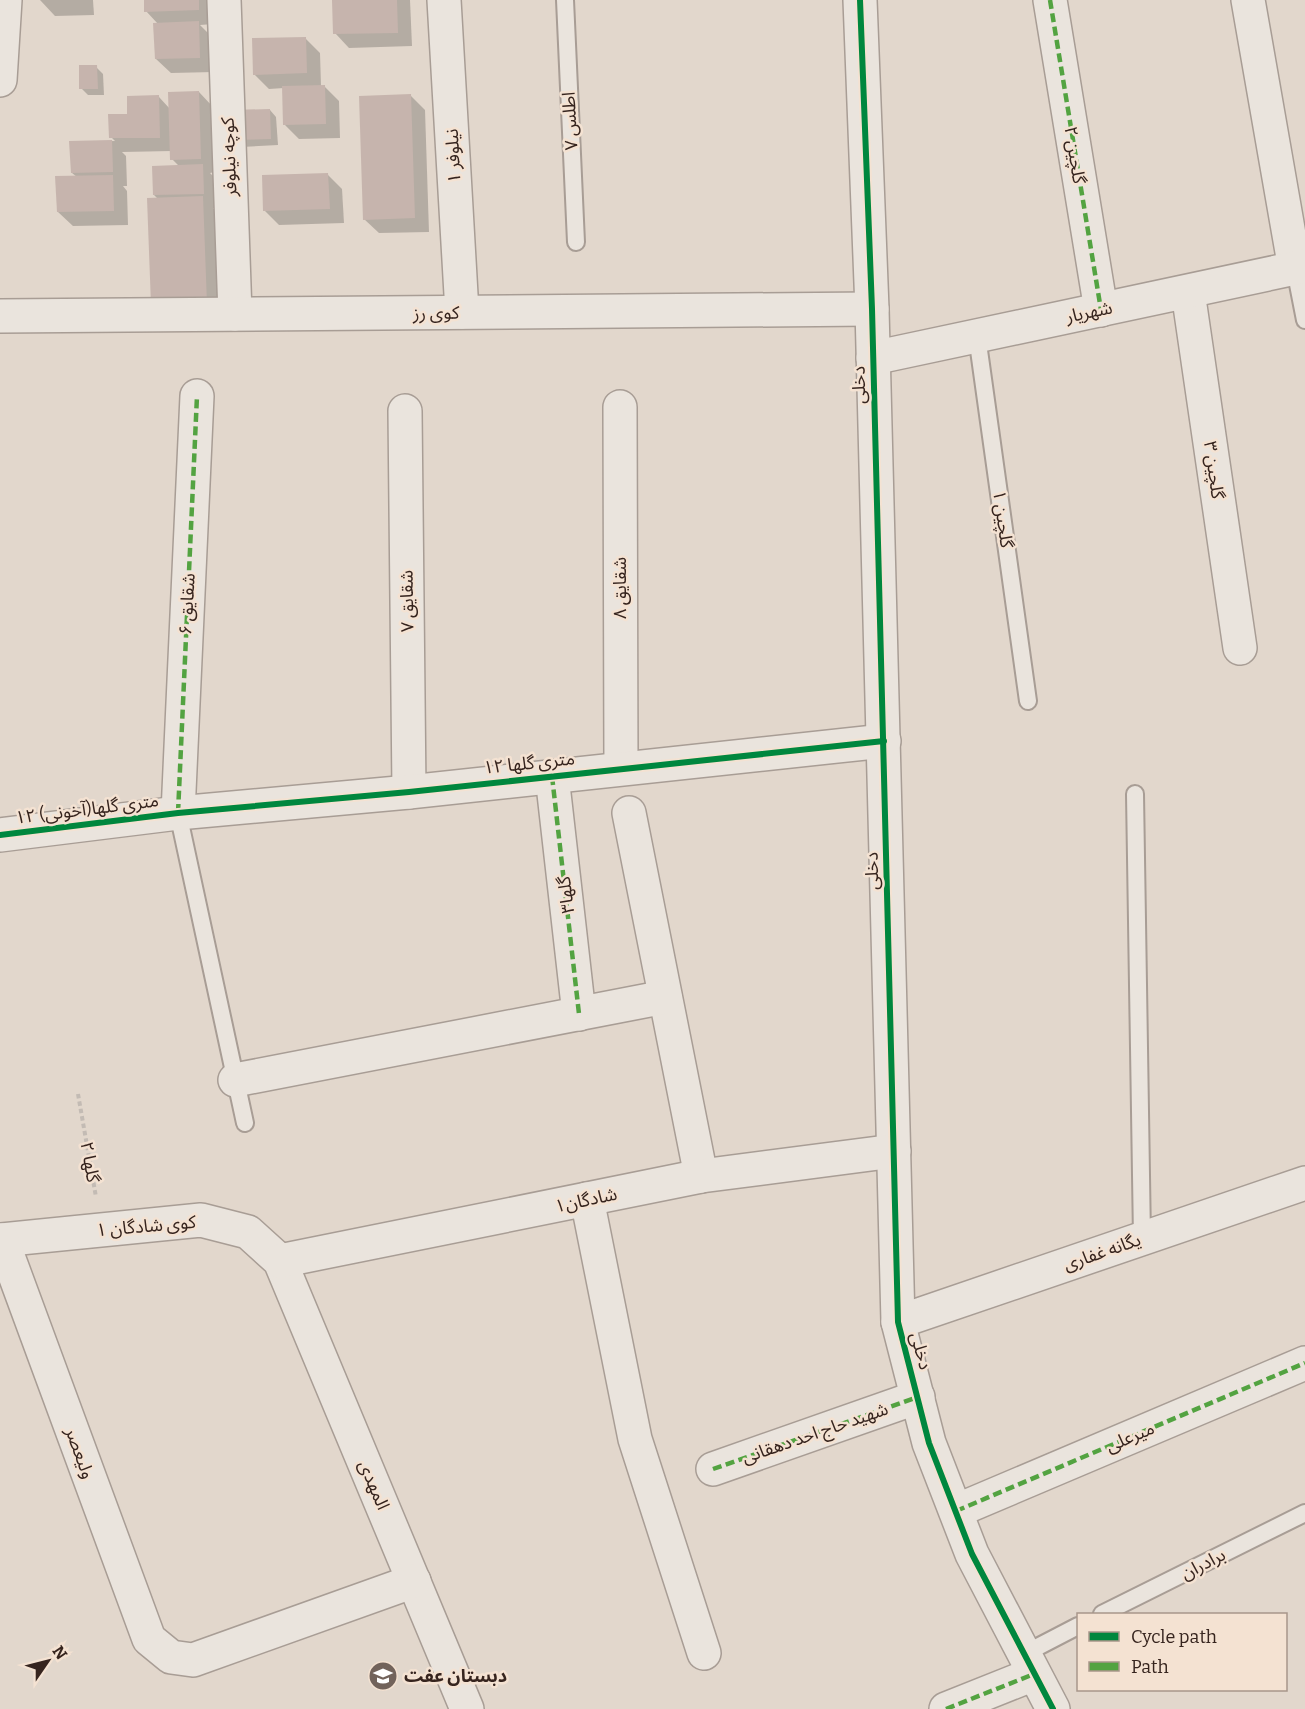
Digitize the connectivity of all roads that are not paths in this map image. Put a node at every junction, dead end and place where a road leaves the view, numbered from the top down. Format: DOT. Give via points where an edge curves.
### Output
graph roads {
  1 [pos="5,0"];
  2 [pos="224,0"];
  3 [pos="444,0"];
  4 [pos="565,0"];
  5 [pos="860,0"];
  6 [pos="1050,0"];
  7 [pos="1248,0"];
  8 [pos="0,80"];
  9 [pos="576,243"];
  10 [pos="1300,268"];
  11 [pos="1188,292"];
  12 [pos="872,309"];
  13 [pos="1101,310"];
  14 [pos="462,312"];
  15 [pos="236,314"];
  16 [pos="0,316"];
  17 [pos="1305,320"];
  18 [pos="977,336"];
  19 [pos="873,358"];
  20 [pos="197,396"];
  21 [pos="620,407"];
  22 [pos="405,411"];
  23 [pos="1240,648"];
  24 [pos="1028,701"];
  25 [pos="884,741"];
  26 [pos="621,768"];
  27 [pos="552,776"];
  28 [pos="409,792"];
  29 [pos="1135,794"];
  30 [pos="178,813"];
  31 [pos="629,813"];
  32 [pos="0,835"];
  33 [pos="665,997"];
  34 [pos="579,1014"];
  35 [pos="235,1080"];
  36 [pos="245,1123"];
  37 [pos="894,1151"];
  38 [pos="701,1176"];
  39 [pos="1305,1183"];
  40 [pos="587,1199"];
  41 [pos="1142,1238"];
  42 [pos="1,1240"];
  43 [pos="280,1261"];
  44 [pos="898,1322"];
  45 [pos="1305,1363"];
  46 [pos="918,1397"];
  47 [pos="713,1469"];
  48 [pos="956,1511"];
  49 [pos="1305,1513"];
  50 [pos="414,1581"];
  51 [pos="1104,1613"];
  52 [pos="1077,1627"];
  53 [pos="704,1653"];
  54 [pos="1029,1664"];
  55 [pos="467,1709"];
  56 [pos="946,1709"];
  57 [pos="1053,1709"];
  1 -- 8 [label="street"];
  2 -- 15 [label="street, کوچه نیلوفر"];
  3 -- 14 [label="street, نیلوفر ۱"];
  4 -- 9 [label="lane, اطلس ۷"];
  5 -- 12 [label="street, دخلی"];
  6 -- 13 [label="street, گلچین ۲"];
  7 -- 10 [label="street"];
  10 -- 11 [label="street, شهریار"];
  10 -- 17 [label="lane"];
  11 -- 13 [label="street, شهریار"];
  11 -- 23 [label="street, گلچین ۳"];
  12 -- 14 [label="street, کوی رز"];
  12 -- 19 [label="street, دخلی"];
  13 -- 18 [label="street, شهریار"];
  14 -- 15 [label="street, کوی رز"];
  15 -- 16 [label="street, کوی رز"];
  18 -- 19 [label="street, شهریار"];
  18 -- 24 [label="lane, گلچین ۱"];
  19 -- 25 [label="street, دخلی"];
  20 -- 30 [label="street, شقایق ۶"];
  21 -- 26 [label="street, شقایق ۸"];
  22 -- 28 [label="street, شقایق ۷"];
  25 -- 26 [label="street, ۱۲ متری گلها"];
  25 -- 37 [label="street, دخلی"];
  26 -- 27 [label="street, ۱۲ متری گلها"];
  27 -- 28 [label="street, ۱۲ متری گلها"];
  27 -- 34 [label="street, گلها۳"];
  28 -- 30 [label="street, ۱۲ متری گلها"];
  29 -- 41 [label="lane"];
  30 -- 32 [label="street, ۱۲ متری گلها(آخونی)"];
  30 -- 35 [label="lane"];
  31 -- 33 [label="street"];
  33 -- 34 [label="street"];
  33 -- 38 [label="street"];
  34 -- 35 [label="street"];
  35 -- 36 [label="lane"];
  37 -- 38 [label="street, شادگان۱"];
  37 -- 44 [label="street, دخلی"];
  38 -- 40 [label="street, شادگان۱"];
  39 -- 41 [label="street, یگانه غفاری"];
  40 -- 43 [label="street, شادگان۱"];
  40 -- 53 [label="street" via="635,1439"];
  41 -- 44 [label="street, یگانه غفاری"];
  42 -- 43 [label="street, کوی شادگان ۱" via="201,1220 248,1232"];
  42 -- 50 [label="street, ولیعصر" via="149,1639 171,1657 193,1660"];
  43 -- 50 [label="street, المهدی"];
  44 -- 46 [label="street, دخلی"];
  45 -- 48 [label="street, میرعلی"];
  46 -- 47 [label="street, شهید حاج احد دهقانی"];
  46 -- 48 [label="street, دخلی" via="929,1443"];
  48 -- 54 [label="street, دخلی" via="972,1554"];
  49 -- 51 [label="lane, برادران"];
  50 -- 55 [label="street, المهدی"];
  52 -- 54 [label="lane"];
  54 -- 56 [label="street"];
  54 -- 57 [label="street, دخلی"];
}
